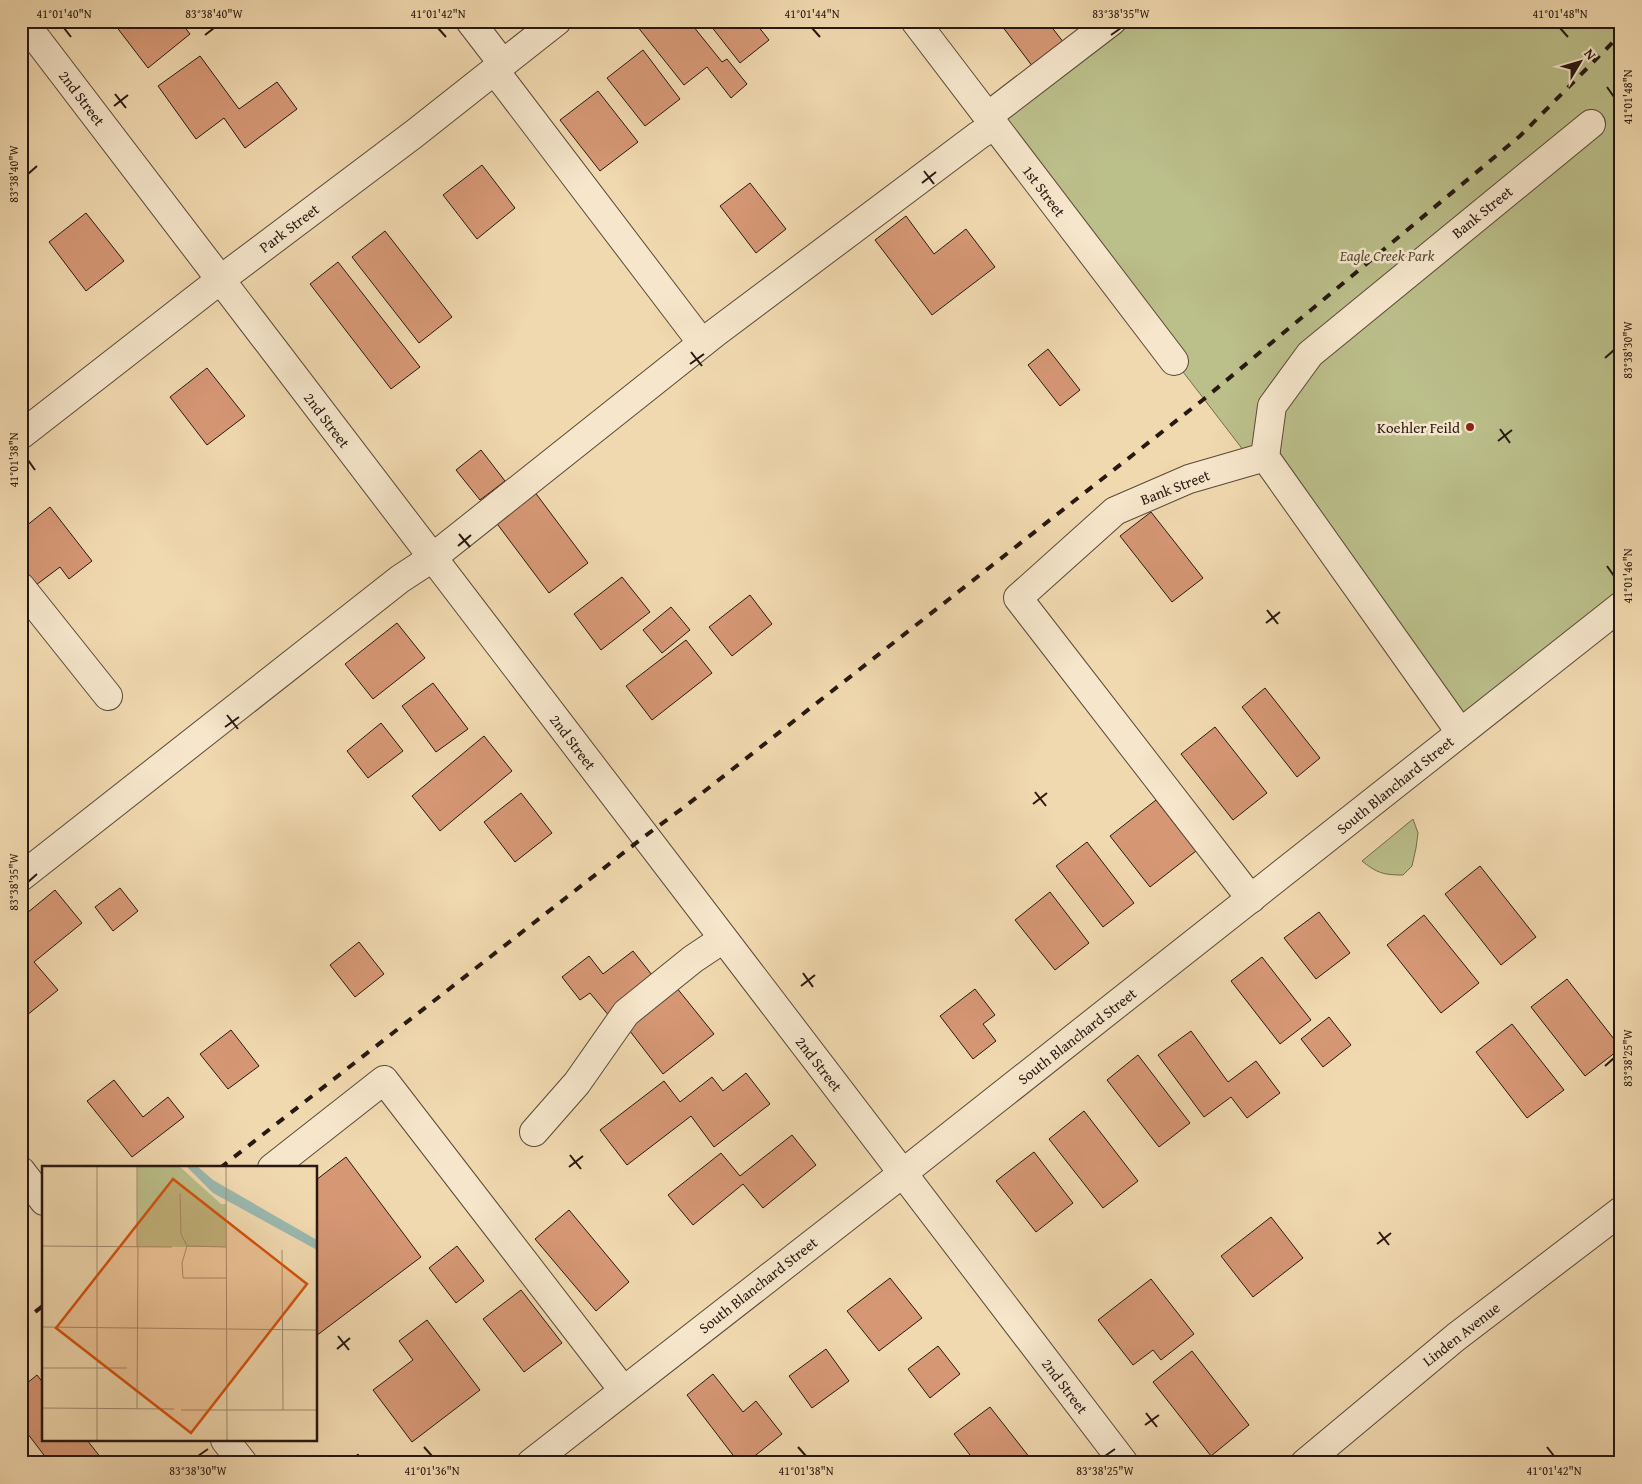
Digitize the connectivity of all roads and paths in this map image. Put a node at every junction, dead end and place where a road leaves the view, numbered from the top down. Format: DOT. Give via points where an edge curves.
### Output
graph roads {
  1 [pos="23,21"];
  2 [pos="470,21"];
  3 [pos="556,21"];
  4 [pos="915,21"];
  5 [pos="1112,21"];
  6 [pos="499,67"];
  7 [pos="991,121"];
  8 [pos="1591,124"];
  9 [pos="220,280"];
  10 [pos="702,343"];
  11 [pos="1174,361"];
  12 [pos="21,435"];
  13 [pos="1265,457"];
  14 [pos="432,558"];
  15 [pos="21,587"];
  16 [pos="1621,606"];
  17 [pos="108,696"];
  18 [pos="1460,732"];
  19 [pos="21,878"];
  20 [pos="1250,899"];
  21 [pos="723,939"];
  22 [pos="534,1132"];
  23 [pos="275,1166"];
  24 [pos="21,1172"];
  25 [pos="903,1173"];
  26 [pos="42,1198"];
  27 [pos="1621,1211"];
  28 [pos="623,1390"];
  29 [pos="227,1442"];
  30 [pos="243,1463"];
  31 [pos="531,1463"];
  32 [pos="1124,1463"];
  33 [pos="1305,1463"];
  1 -- 9 [label="street, 2nd Street"];
  2 -- 6 [label="street"];
  3 -- 6 [label="street, Park Street"];
  4 -- 7 [label="street, 1st Street"];
  5 -- 7 [label="street"];
  6 -- 9 [label="street, Park Street"];
  6 -- 10 [label="street"];
  7 -- 10 [label="street"];
  7 -- 11 [label="street, 1st Street"];
  8 -- 13 [label="street, Bank Street" via="1310,354 1272,406"];
  9 -- 12 [label="street, Park Street"];
  9 -- 14 [label="street, 2nd Street"];
  10 -- 14 [label="street"];
  13 -- 18 [label="street"];
  13 -- 20 [label="street, Bank Street" via="1189,479 1115,511 1018,598"];
  14 -- 19 [label="street" via="400,579"];
  14 -- 21 [label="street, 2nd Street"];
  15 -- 17 [label="street"];
  16 -- 18 [label="street, South Blanchard Street"];
  18 -- 20 [label="street, South Blanchard Street"];
  20 -- 25 [label="street, South Blanchard Street"];
  21 -- 22 [label="street" via="626,1013 577,1083"];
  21 -- 25 [label="street, 2nd Street"];
  23 -- 28 [label="street" via="384,1080"];
  24 -- 26 [label="street"];
  25 -- 28 [label="street, South Blanchard Street"];
  25 -- 32 [label="street, 2nd Street"];
  27 -- 33 [label="street, Linden Avenue" via="1456,1337"];
  28 -- 31 [label="street, South Blanchard Street"];
  29 -- 30 [label="street"];
}
